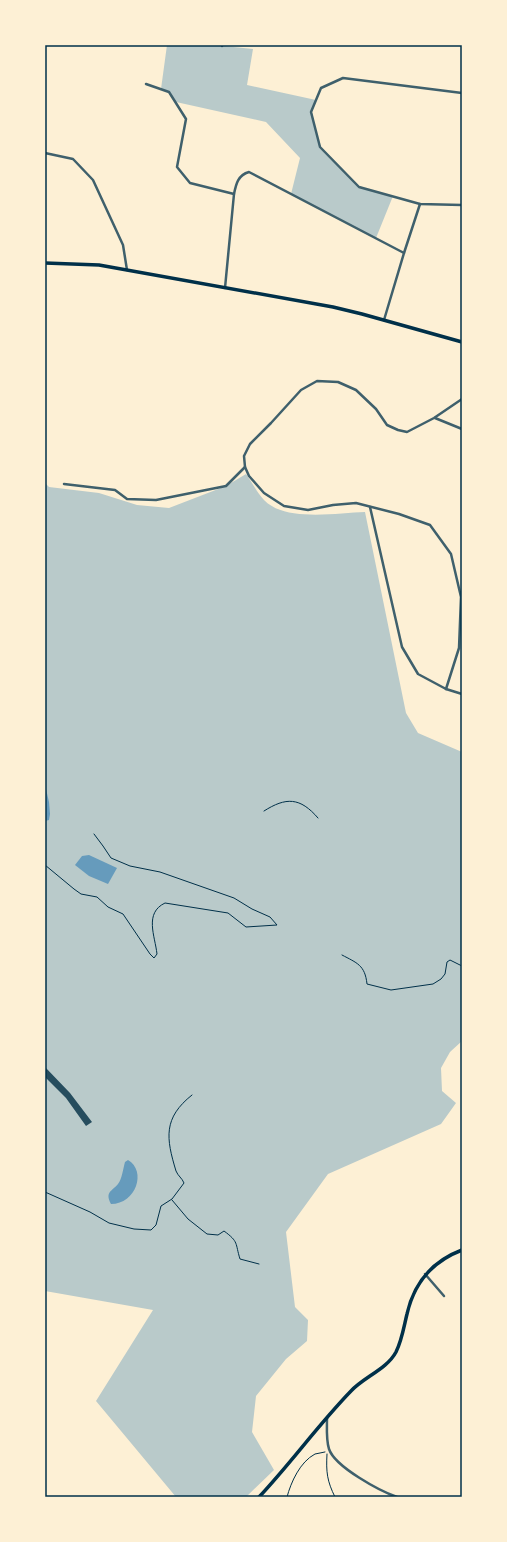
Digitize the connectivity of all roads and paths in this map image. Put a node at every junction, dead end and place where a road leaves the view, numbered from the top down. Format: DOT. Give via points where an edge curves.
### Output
graph roads {
  1 [pos="146,84"];
  2 [pos="462,93"];
  3 [pos="45,153"];
  4 [pos="234,194"];
  5 [pos="420,204"];
  6 [pos="462,205"];
  7 [pos="404,253"];
  8 [pos="45,263"];
  9 [pos="127,270"];
  10 [pos="225,288"];
  11 [pos="384,320"];
  12 [pos="462,342"];
  13 [pos="462,398"];
  14 [pos="434,418"];
  15 [pos="462,429"];
  16 [pos="245,467"];
  17 [pos="64,484"];
  18 [pos="370,506"];
  19 [pos="446,689"];
  20 [pos="462,694"];
  21 [pos="264,811"];
  22 [pos="318,818"];
  23 [pos="94,834"];
  24 [pos="45,865"];
  25 [pos="342,955"];
  26 [pos="462,966"];
  27 [pos="192,1095"];
  28 [pos="45,1192"];
  29 [pos="172,1199"];
  30 [pos="462,1250"];
  31 [pos="259,1264"];
  32 [pos="425,1274"];
  33 [pos="444,1296"];
  34 [pos="327,1418"];
  35 [pos="259,1497"];
  36 [pos="287,1497"];
  37 [pos="335,1497"];
  38 [pos="397,1497"];
  1 -- 4 [label="street" via="169,92 186,119 178,167 190,183"];
  2 -- 5 [label="street" via="343,78 321,88 312,112 320,148 359,186"];
  3 -- 9 [label="street" via="74,159 93,180 123,245"];
  4 -- 7 [label="street" via="237,180 249,172"];
  4 -- 10 [label="street"];
  5 -- 6 [label="street"];
  5 -- 7 [label="street"];
  7 -- 11 [label="street"];
  8 -- 9 [label="main road" via="99,265"];
  9 -- 10 [label="main road"];
  10 -- 11 [label="main road" via="333,307"];
  11 -- 12 [label="main road"];
  13 -- 14 [label="street"];
  14 -- 15 [label="street"];
  14 -- 16 [label="street" via="407,432 398,430 387,425 376,409 356,390 338,382 317,381 301,390 250,444 244,456"];
  16 -- 17 [label="street" via="226,486 156,500 127,499 115,490"];
  16 -- 18 [label="street" via="249,476 264,493 284,506 308,510 356,503"];
  18 -- 19 [label="street" via="402,648 418,674"];
  18 -- 19 [label="street" via="430,525 451,554 461,597 459,648"];
  19 -- 20 [label="street"];
  21 -- 22 [label="path" via="277,803 294,801 309,807"];
  23 -- 24 [label="path" via="111,858 234,898 270,917 277,925 246,927 228,913 165,903 154,911 152,920 157,954 154,958 123,914 108,907 97,897 78,892"];
  25 -- 26 [label="path" via="358,963 366,975 366,984 391,990 433,984 442,979 450,960"];
  27 -- 29 [label="path" via="175,1112 169,1129 172,1157 178,1176 184,1183"];
  28 -- 29 [label="path" via="109,1223 151,1230 156,1225 161,1206"];
  29 -- 31 [label="path" via="188,1218 207,1234 218,1235 224,1231 234,1238 238,1244 240,1259"];
  30 -- 32 [label="main road" via="438,1262"];
  32 -- 33 [label="street"];
  32 -- 34 [label="main road" via="414,1292 396,1353 390,1361 352,1390"];
  34 -- 35 [label="main road"];
  34 -- 38 [label="street" via="329,1450 335,1457 363,1480"];
  36 -- 37 [label="path" via="290,1486 304,1464 316,1454 328,1452 326,1473"];
}
